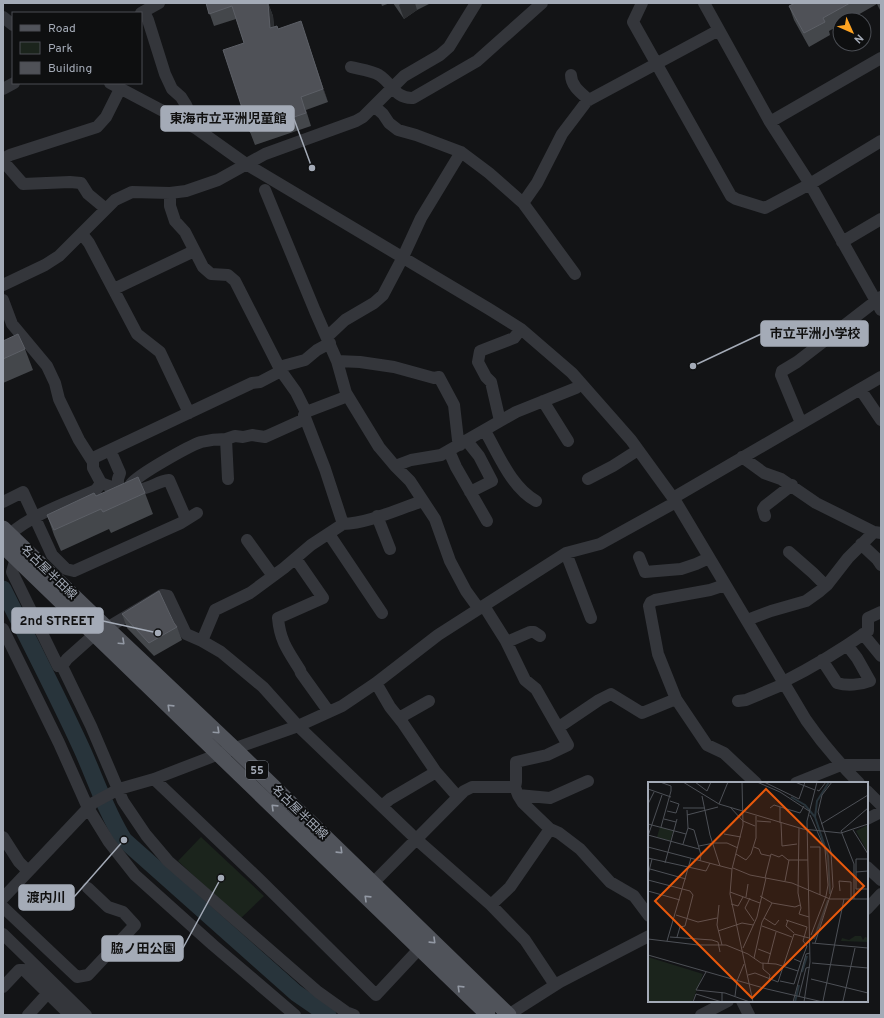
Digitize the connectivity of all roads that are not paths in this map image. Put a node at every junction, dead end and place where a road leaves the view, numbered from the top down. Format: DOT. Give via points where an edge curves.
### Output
graph roads {
  1 [pos="159,3"];
  2 [pos="476,3"];
  3 [pos="642,3"];
  4 [pos="704,3"];
  5 [pos="541,4"];
  6 [pos="143,10"];
  7 [pos="3,16"];
  8 [pos="12,24"];
  9 [pos="720,30"];
  10 [pos="881,58"];
  11 [pos="656,64"];
  12 [pos="351,67"];
  13 [pos="571,75"];
  14 [pos="12,84"];
  15 [pos="115,86"];
  16 [pos="392,87"];
  17 [pos="3,89"];
  18 [pos="588,100"];
  19 [pos="374,106"];
  20 [pos="770,122"];
  21 [pos="189,124"];
  22 [pos="881,141"];
  23 [pos="461,152"];
  24 [pos="3,160"];
  25 [pos="246,164"];
  26 [pos="810,184"];
  27 [pos="265,190"];
  28 [pos="170,193"];
  29 [pos="522,203"];
  30 [pos="106,209"];
  31 [pos="881,219"];
  32 [pos="82,234"];
  33 [pos="842,242"];
  34 [pos="194,252"];
  35 [pos="403,257"];
  36 [pos="575,274"];
  37 [pos="3,285"];
  38 [pos="114,289"];
  39 [pos="3,300"];
  40 [pos="879,302"];
  41 [pos="521,329"];
  42 [pos="328,340"];
  43 [pos="337,361"];
  44 [pos="280,369"];
  45 [pos="881,377"];
  46 [pos="581,383"];
  47 [pos="860,389"];
  48 [pos="348,396"];
  49 [pos="543,401"];
  50 [pos="189,413"];
  51 [pos="305,415"];
  52 [pos="881,420"];
  53 [pos="500,421"];
  54 [pos="802,423"];
  55 [pos="485,431"];
  56 [pos="226,439"];
  57 [pos="568,441"];
  58 [pos="464,443"];
  59 [pos="110,450"];
  60 [pos="638,450"];
  61 [pos="449,451"];
  62 [pos="742,457"];
  63 [pos="91,459"];
  64 [pos="395,466"];
  65 [pos="228,479"];
  66 [pos="588,479"];
  67 [pos="101,483"];
  68 [pos="792,486"];
  69 [pos="124,489"];
  70 [pos="470,492"];
  71 [pos="674,500"];
  72 [pos="423,501"];
  73 [pos="536,501"];
  74 [pos="3,502"];
  75 [pos="377,516"];
  76 [pos="765,516"];
  77 [pos="34,517"];
  78 [pos="487,521"];
  79 [pos="343,524"];
  80 [pos="879,532"];
  81 [pos="329,534"];
  82 [pos="5,536"];
  83 [pos="247,540"];
  84 [pos="861,544"];
  85 [pos="390,549"];
  86 [pos="789,552"];
  87 [pos="566,553"];
  88 [pos="639,557"];
  89 [pos="16,558"];
  90 [pos="710,558"];
  91 [pos="296,559"];
  92 [pos="881,566"];
  93 [pos="273,576"];
  94 [pos="726,585"];
  95 [pos="826,586"];
  96 [pos="481,608"];
  97 [pos="881,612"];
  98 [pos="382,613"];
  99 [pos="592,618"];
  100 [pos="747,620"];
  101 [pos="3,629"];
  102 [pos="101,631"];
  103 [pos="863,634"];
  104 [pos="540,636"];
  105 [pos="202,641"];
  106 [pos="507,642"];
  107 [pos="848,646"];
  108 [pos="881,656"];
  109 [pos="822,660"];
  110 [pos="62,666"];
  111 [pos="376,682"];
  112 [pos="784,683"];
  113 [pos="676,699"];
  114 [pos="429,701"];
  115 [pos="738,701"];
  116 [pos="329,712"];
  117 [pos="399,718"];
  118 [pos="298,726"];
  119 [pos="559,727"];
  120 [pos="235,749"];
  121 [pos="219,754"];
  122 [pos="841,765"];
  123 [pos="881,765"];
  124 [pos="436,772"];
  125 [pos="154,780"];
  126 [pos="588,781"];
  127 [pos="755,782"];
  128 [pos="798,782"];
  129 [pos="858,782"];
  130 [pos="117,790"];
  131 [pos="516,791"];
  132 [pos="868,792"];
  133 [pos="458,796"];
  134 [pos="91,805"];
  135 [pos="881,805"];
  136 [pos="382,806"];
  137 [pos="881,812"];
  138 [pos="868,818"];
  139 [pos="550,829"];
  140 [pos="3,837"];
  141 [pos="416,839"];
  142 [pos="868,869"];
  143 [pos="28,871"];
  144 [pos="881,880"];
  145 [pos="373,883"];
  146 [pos="88,888"];
  147 [pos="881,894"];
  148 [pos="3,898"];
  149 [pos="491,905"];
  150 [pos="3,907"];
  151 [pos="868,908"];
  152 [pos="648,915"];
  153 [pos="3,934"];
  154 [pos="648,937"];
  155 [pos="419,949"];
  156 [pos="555,985"];
  157 [pos="3,987"];
  158 [pos="48,993"];
  159 [pos="726,1002"];
  160 [pos="742,1002"];
  161 [pos="28,1015"];
  162 [pos="70,1015"];
  163 [pos="86,1015"];
  164 [pos="295,1015"];
  165 [pos="354,1015"];
  166 [pos="488,1015"];
  167 [pos="509,1015"];
  168 [pos="701,1015"];
  169 [pos="749,1015"];
  1 -- 6 [label="street"];
  2 -- 16 [label="street" via="449,47 404,76"];
  3 -- 11 [label="street" via="633,22"];
  4 -- 9 [label="street"];
  5 -- 16 [label="street" via="478,61 440,83 413,98 401,96"];
  6 -- 21 [label="street" via="165,74 191,116"];
  7 -- 8 [label="street"];
  9 -- 11 [label="street"];
  9 -- 20 [label="street"];
  10 -- 20 [label="street"];
  11 -- 18 [label="street"];
  11 -- 26 [label="street" via="731,196 766,208"];
  12 -- 16 [label="street" via="379,75"];
  13 -- 18 [label="street" via="573,84"];
  14 -- 17 [label="street"];
  15 -- 21 [label="street"];
  15 -- 24 [label="street" via="106,117 97,127 10,155"];
  16 -- 19 [label="street"];
  18 -- 29 [label="street" via="562,134 537,183"];
  19 -- 23 [label="street" via="398,130"];
  19 -- 25 [label="street" via="353,123 265,154"];
  20 -- 26 [label="street"];
  21 -- 25 [label="street"];
  22 -- 26 [label="street"];
  23 -- 29 [label="street" via="489,172"];
  23 -- 35 [label="street" via="421,218"];
  24 -- 30 [label="street" via="23,184 81,182 88,194"];
  25 -- 28 [label="street" via="218,180"];
  25 -- 35 [label="street"];
  26 -- 33 [label="street"];
  27 -- 42 [label="street"];
  28 -- 30 [label="street" via="132,192 115,200"];
  28 -- 34 [label="street" via="170,206 175,221 185,232"];
  29 -- 36 [label="street"];
  30 -- 32 [label="street"];
  31 -- 33 [label="street"];
  32 -- 37 [label="street" via="59,256"];
  32 -- 38 [label="street"];
  33 -- 40 [label="street"];
  34 -- 38 [label="street"];
  34 -- 44 [label="street" via="202,267 211,274 228,275 235,281"];
  35 -- 41 [label="street"];
  35 -- 42 [label="street" via="383,295 345,320"];
  38 -- 50 [label="street" via="137,334 160,352"];
  39 -- 63 [label="street" via="14,327 47,366 79,440"];
  40 -- 54 [label="street" via="782,371 780,375"];
  41 -- 46 [label="street"];
  41 -- 53 [label="street" via="514,338 480,351 478,362 491,382"];
  42 -- 43 [label="street"];
  42 -- 44 [label="street" via="305,360"];
  43 -- 48 [label="street"];
  43 -- 58 [label="street" via="394,366 434,378 439,377 454,405 458,440"];
  44 -- 50 [label="street" via="260,382 252,383"];
  44 -- 51 [label="street" via="296,392"];
  45 -- 47 [label="street"];
  46 -- 49 [label="street" via="576,388"];
  46 -- 60 [label="street"];
  47 -- 52 [label="street"];
  47 -- 54 [label="street"];
  48 -- 51 [label="street"];
  48 -- 64 [label="street" via="379,447"];
  49 -- 53 [label="street"];
  49 -- 57 [label="street"];
  50 -- 59 [label="street"];
  51 -- 56 [label="street" via="265,437 235,436"];
  51 -- 79 [label="street"];
  53 -- 55 [label="street"];
  54 -- 62 [label="street"];
  55 -- 58 [label="street"];
  55 -- 73 [label="street" via="511,477 526,496"];
  56 -- 65 [label="street"];
  56 -- 69 [label="street" via="200,443 146,472"];
  58 -- 61 [label="street"];
  58 -- 70 [label="street" via="479,456 492,481"];
  59 -- 63 [label="street"];
  59 -- 69 [label="street" via="120,473 118,479"];
  60 -- 66 [label="street"];
  60 -- 71 [label="street"];
  61 -- 64 [label="street"];
  61 -- 70 [label="street"];
  62 -- 68 [label="street" via="764,473"];
  62 -- 71 [label="street"];
  63 -- 67 [label="street"];
  64 -- 72 [label="street" via="410,481"];
  67 -- 69 [label="street"];
  67 -- 77 [label="street" via="96,490"];
  68 -- 76 [label="street" via="765,506"];
  68 -- 80 [label="street" via="816,503"];
  69 -- 77 [label="street" via="141,489 162,480 169,480 192,516 181,524 74,571 66,569 52,555"];
  70 -- 78 [label="street"];
  71 -- 87 [label="street" via="600,544"];
  71 -- 90 [label="street"];
  72 -- 75 [label="street"];
  72 -- 96 [label="street" via="435,519 456,573"];
  74 -- 77 [label="street" via="23,492"];
  75 -- 79 [label="street"];
  75 -- 85 [label="street"];
  77 -- 82 [label="street"];
  79 -- 81 [label="street"];
  80 -- 84 [label="street"];
  81 -- 91 [label="street" via="311,545"];
  81 -- 98 [label="street"];
  82 -- 89 [label="main road, 名古屋半田線 / 55"];
  82 -- 102 [label="main road, 名古屋半田線 / 55"];
  83 -- 93 [label="street"];
  84 -- 92 [label="street"];
  84 -- 95 [label="street"];
  86 -- 95 [label="street"];
  87 -- 96 [label="street"];
  87 -- 99 [label="street"];
  88 -- 90 [label="street" via="644,572 681,568"];
  89 -- 102 [label="main road, 名古屋半田線 / 55"];
  89 -- 110 [label="street" via="12,572 58,666"];
  90 -- 94 [label="street"];
  91 -- 93 [label="street"];
  91 -- 116 [label="street" via="323,598 278,618 279,630 300,673"];
  93 -- 105 [label="street" via="250,593 215,610"];
  94 -- 100 [label="street"];
  94 -- 113 [label="street" via="655,600 649,606 658,654"];
  95 -- 100 [label="street" via="806,601"];
  96 -- 106 [label="street"];
  96 -- 111 [label="street" via="438,635"];
  97 -- 103 [label="street" via="868,618 868,631"];
  100 -- 112 [label="street"];
  101 -- 134 [label="street" via="79,786"];
  102 -- 105 [label="street" via="162,595 168,596 186,634"];
  102 -- 110 [label="street"];
  102 -- 120 [label="main road, 名古屋半田線 / 55, one-way"];
  121 -- 102 [label="main road, 名古屋半田線 / 55, one-way"];
  103 -- 107 [label="street"];
  103 -- 108 [label="street"];
  104 -- 106 [label="street" via="530,632"];
  105 -- 118 [label="street" via="221,652 262,687"];
  106 -- 119 [label="street" via="526,680 536,690"];
  107 -- 109 [label="street"];
  107 -- 109 [label="street" via="870,681 862,684 837,683"];
  109 -- 112 [label="street"];
  110 -- 130 [label="street" via="91,726"];
  111 -- 116 [label="street"];
  111 -- 117 [label="street"];
  112 -- 115 [label="street"];
  112 -- 122 [label="street" via="806,720"];
  113 -- 119 [label="street" via="642,713 611,694"];
  113 -- 127 [label="street" via="707,745 724,753"];
  114 -- 117 [label="street"];
  116 -- 118 [label="street"];
  117 -- 124 [label="street"];
  118 -- 120 [label="street"];
  118 -- 136 [label="street"];
  119 -- 131 [label="street" via="568,745 547,755 516,762"];
  120 -- 121 [label="street"];
  120 -- 145 [label="main road, 名古屋半田線 / 55, one-way"];
  121 -- 125 [label="street"];
  155 -- 121 [label="main road, 名古屋半田線 / 55, one-way"];
  122 -- 123 [label="street"];
  122 -- 128 [label="street"];
  122 -- 129 [label="street"];
  124 -- 133 [label="street"];
  124 -- 136 [label="street"];
  125 -- 130 [label="street"];
  125 -- 155 [label="street" via="376,995"];
  126 -- 131 [label="street" via="550,798 535,798"];
  130 -- 134 [label="street"];
  130 -- 165 [label="street" via="146,835 168,861 318,992"];
  131 -- 133 [label="street" via="472,787"];
  131 -- 139 [label="street" via="523,803"];
  132 -- 135 [label="street"];
  133 -- 141 [label="street"];
  134 -- 143 [label="street"];
  134 -- 164 [label="street" via="109,842 135,875"];
  136 -- 141 [label="street"];
  137 -- 138 [label="street"];
  139 -- 149 [label="street" via="510,887"];
  139 -- 152 [label="street" via="580,849 610,882 634,896"];
  140 -- 143 [label="street"];
  141 -- 145 [label="street"];
  141 -- 149 [label="street"];
  142 -- 144 [label="street"];
  143 -- 148 [label="street"];
  145 -- 167 [label="main road, 名古屋半田線 / 55, one-way"];
  146 -- 150 [label="street" via="108,907 124,912 135,925 88,975 76,977"];
  147 -- 151 [label="street"];
  149 -- 156 [label="street" via="525,940"];
  153 -- 163 [label="street"];
  154 -- 156 [label="street"];
  166 -- 155 [label="main road, 名古屋半田線 / 55, one-way"];
  156 -- 167 [label="street"];
  157 -- 158 [label="street" via="19,970 24,970"];
  158 -- 161 [label="street"];
  158 -- 162 [label="street"];
  159 -- 168 [label="street"];
  160 -- 169 [label="street"];
}
